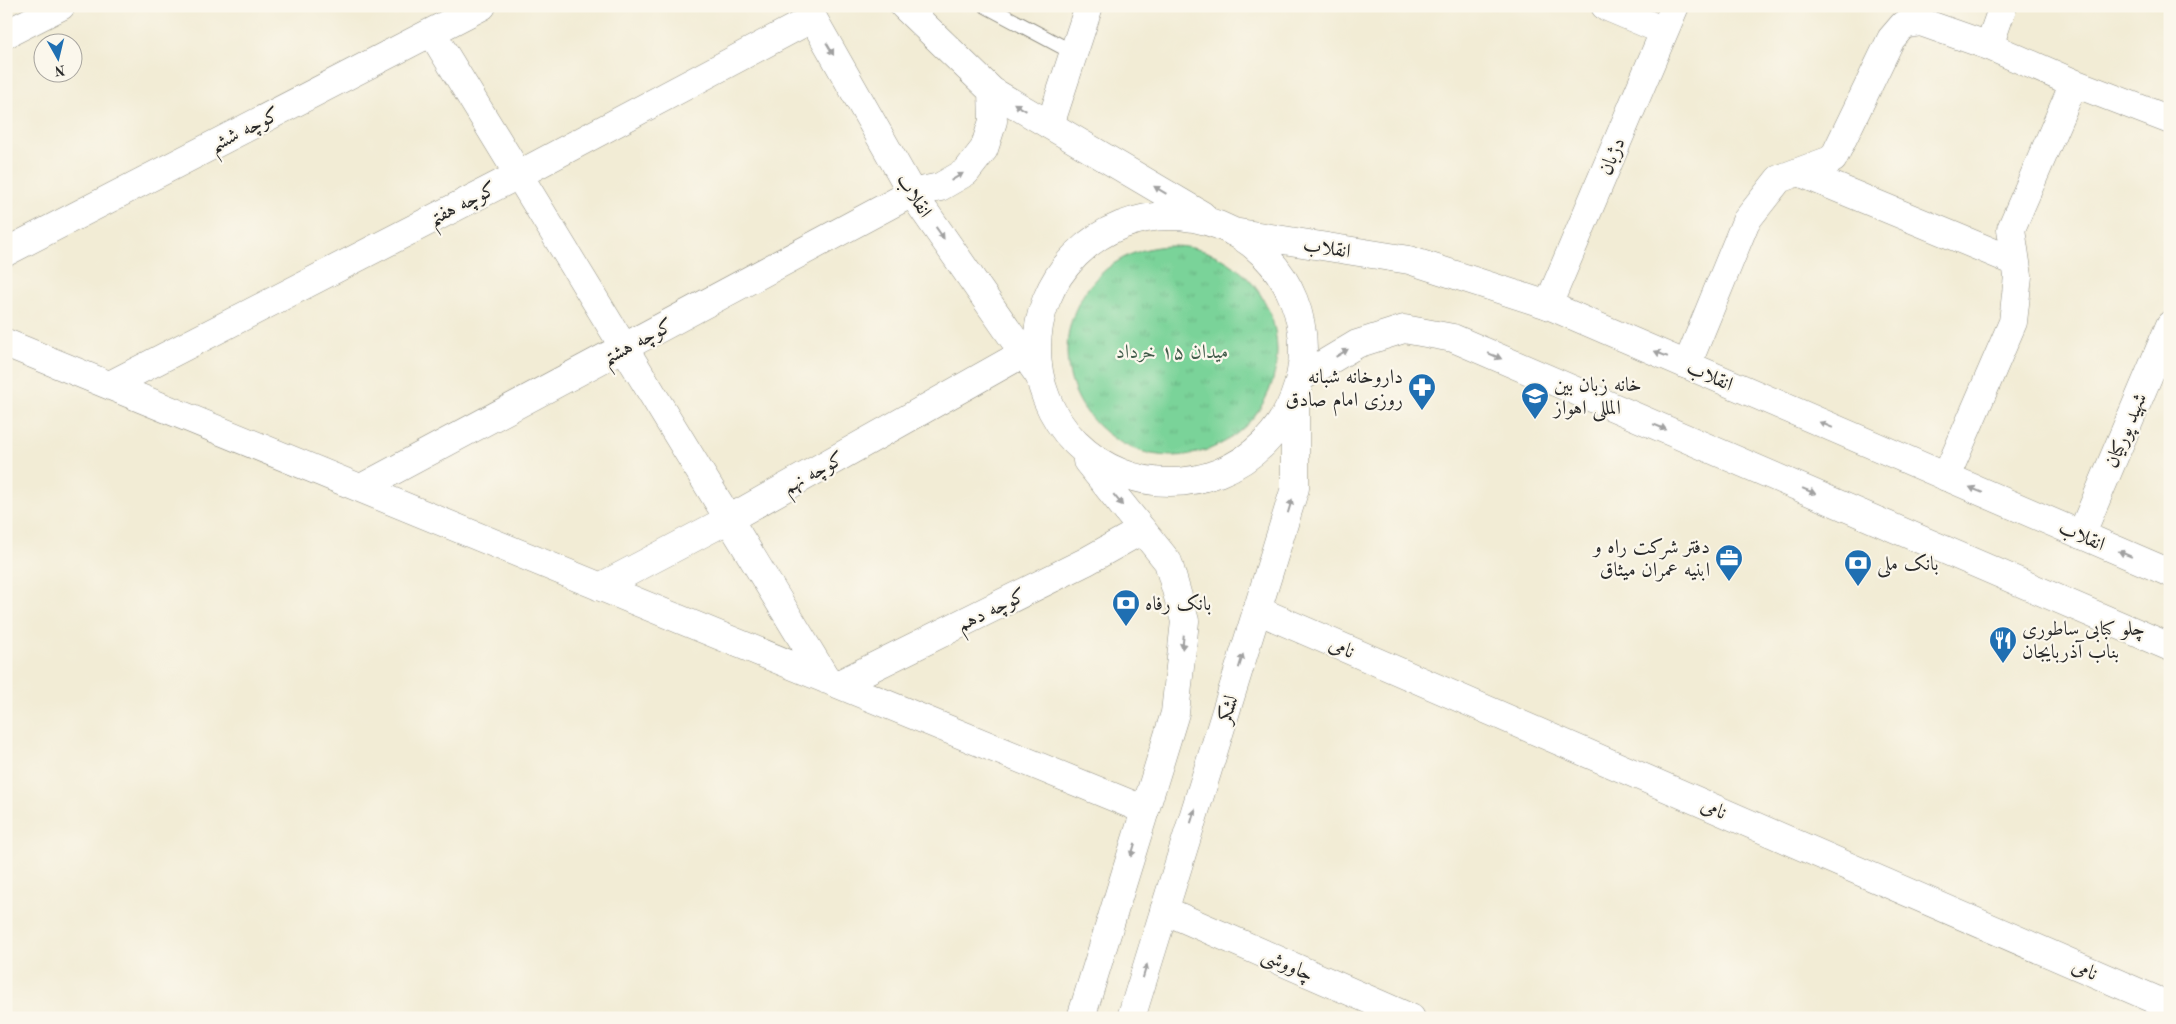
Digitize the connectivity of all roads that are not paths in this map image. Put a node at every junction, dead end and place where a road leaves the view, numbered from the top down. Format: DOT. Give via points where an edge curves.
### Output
graph roads {
  1 [pos="61,6"];
  2 [pos="482,6"];
  3 [pos="904,6"];
  4 [pos="986,6"];
  5 [pos="1089,6"];
  6 [pos="1605,6"];
  7 [pos="1674,6"];
  8 [pos="2003,6"];
  9 [pos="809,12"];
  10 [pos="1664,31"];
  11 [pos="432,32"];
  12 [pos="6,34"];
  13 [pos="1989,46"];
  14 [pos="1074,53"];
  15 [pos="2074,83"];
  16 [pos="992,91"];
  17 [pos="2170,120"];
  18 [pos="1050,125"];
  19 [pos="1799,172"];
  20 [pos="518,174"];
  21 [pos="912,193"];
  22 [pos="1225,228"];
  23 [pos="6,252"];
  24 [pos="2016,262"];
  25 [pos="1548,305"];
  26 [pos="2170,325"];
  27 [pos="6,343"];
  28 [pos="624,348"];
  29 [pos="1031,364"];
  30 [pos="1687,365"];
  31 [pos="110,385"];
  32 [pos="1298,387"];
  33 [pos="1066,434"];
  34 [pos="1946,477"];
  35 [pos="361,488"];
  36 [pos="729,519"];
  37 [pos="1142,530"];
  38 [pos="2081,535"];
  39 [pos="2170,573"];
  40 [pos="600,587"];
  41 [pos="1257,610"];
  42 [pos="2170,646"];
  43 [pos="833,682"];
  44 [pos="1145,810"];
  45 [pos="1164,910"];
  46 [pos="2170,1006"];
  47 [pos="1081,1018"];
  48 [pos="1131,1018"];
  49 [pos="1412,1018"];
  1 -- 12 [label="street"];
  2 -- 11 [label="street, کوچه ششم"];
  3 -- 16 [label="street, انقلاب"];
  4 -- 14 [label="lane"];
  5 -- 14 [label="street"];
  6 -- 10 [label="street"];
  7 -- 10 [label="street, دژبان"];
  8 -- 13 [label="street"];
  9 -- 20 [label="street, کوچه هفتم"];
  9 -- 21 [label="street, انقلاب, one-way"];
  10 -- 25 [label="street, دژبان"];
  11 -- 20 [label="street"];
  11 -- 23 [label="street, کوچه ششم"];
  13 -- 15 [label="street"];
  13 -- 19 [label="street" via="1921,22 1903,26 1891,38 1833,159"];
  14 -- 18 [label="street"];
  15 -- 17 [label="street"];
  15 -- 24 [label="street" via="2011,229"];
  18 -- 16 [label="street, انقلاب, one-way"];
  21 -- 16 [label="street, کوچه هشتم, one-way" via="940,187 966,172 984,148 993,121"];
  22 -- 18 [label="street, انقلاب, one-way"];
  19 -- 24 [label="street"];
  19 -- 30 [label="street" via="1779,179 1746,221"];
  20 -- 28 [label="street"];
  20 -- 31 [label="street, کوچه هفتم"];
  21 -- 28 [label="street, کوچه هشتم"];
  21 -- 29 [label="street, انقلاب, one-way"];
  22 -- 25 [label="street, انقلاب" via="1409,260"];
  22 -- 29 [label="street" via="1183,216 1148,217 1114,228 1084,246 1060,272 1044,302"];
  22 -- 32 [label="street, لشکر" via="1247,240 1273,264 1292,293 1302,327 1303,361"];
  24 -- 34 [label="street" via="2018,276 2013,322"];
  30 -- 25 [label="street, انقلاب, one-way"];
  26 -- 38 [label="street, شهید پورکیان"];
  27 -- 31 [label="street"];
  28 -- 35 [label="street, کوچه هشتم"];
  28 -- 36 [label="street"];
  29 -- 33 [label="street" via="1047,405"];
  29 -- 36 [label="street, کوچه نهم"];
  34 -- 30 [label="street, انقلاب, one-way"];
  31 -- 35 [label="street"];
  32 -- 33 [label="street" via="1279,426 1255,452 1225,470 1192,481 1157,482 1123,474 1092,458"];
  41 -- 32 [label="street, لشکر, one-way" via="1295,488"];
  32 -- 42 [label="street, one-way" via="1357,344 1404,329 1453,338"];
  33 -- 37 [label="street, one-way"];
  38 -- 34 [label="street, انقلاب, one-way"];
  35 -- 40 [label="street"];
  36 -- 40 [label="street, کوچه نهم"];
  36 -- 43 [label="street"];
  37 -- 43 [label="street, کوچه دهم" via="1085,562"];
  37 -- 44 [label="street, one-way" via="1168,562 1186,621 1175,713"];
  39 -- 38 [label="street, انقلاب, one-way"];
  40 -- 43 [label="street"];
  45 -- 41 [label="street, لشکر, one-way"];
  41 -- 46 [label="street, نامی"];
  43 -- 44 [label="street"];
  44 -- 47 [label="street, one-way"];
  48 -- 45 [label="street, لشکر, one-way"];
  45 -- 49 [label="street, چاووشی"];
}
